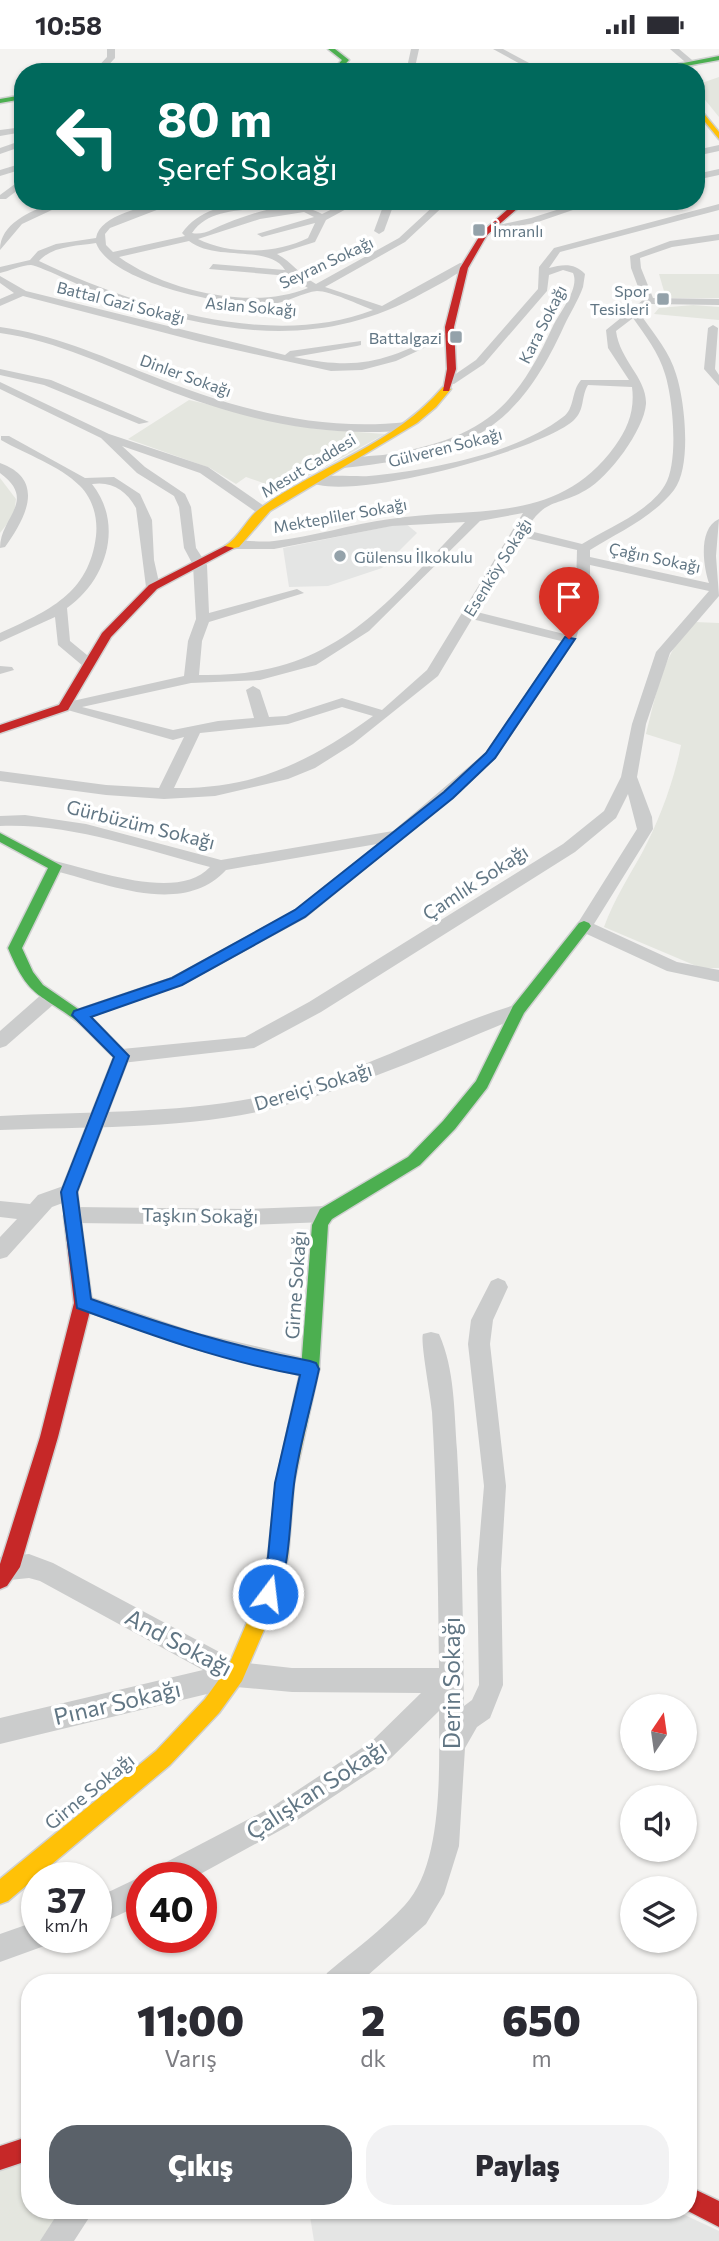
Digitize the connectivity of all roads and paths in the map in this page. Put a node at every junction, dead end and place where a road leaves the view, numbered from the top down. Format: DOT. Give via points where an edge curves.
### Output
graph roads {
  1 [pos="331,49"];
  2 [pos="497,49"];
  3 [pos="674,49"];
  4 [pos="719,60"];
  5 [pos="343,63"];
  6 [pos="524,63"];
  7 [pos="692,63"];
  8 [pos="700,63"];
  9 [pos="719,207"];
  10 [pos="45,210"];
  11 [pos="149,210"];
  12 [pos="236,210"];
  13 [pos="292,210"];
  14 [pos="310,210"];
  15 [pos="338,210"];
  16 [pos="387,210"];
  17 [pos="436,210"];
  18 [pos="511,210"];
  19 [pos="567,210"];
  20 [pos="322,218"];
  21 [pos="489,228"];
  22 [pos="379,232"];
  23 [pos="262,234"];
  24 [pos="719,237"];
  25 [pos="189,238"];
  26 [pos="99,240"];
  27 [pos="0,247"];
  28 [pos="270,254"];
  29 [pos="109,256"];
  30 [pos="33,262"];
  31 [pos="463,265"];
  32 [pos="213,267"];
  33 [pos="0,270"];
  34 [pos="290,273"];
  35 [pos="544,273"];
  36 [pos="0,279"];
  37 [pos="314,288"];
  38 [pos="22,293"];
  39 [pos="648,301"];
  40 [pos="719,302"];
  41 [pos="0,303"];
  42 [pos="384,310"];
  43 [pos="713,328"];
  44 [pos="0,330"];
  45 [pos="449,334"];
  46 [pos="356,343"];
  47 [pos="278,356"];
  48 [pos="0,372"];
  49 [pos="450,382"];
  50 [pos="719,383"];
  51 [pos="637,384"];
  52 [pos="0,385"];
  53 [pos="143,422"];
  54 [pos="407,425"];
  55 [pos="105,436"];
  56 [pos="2,441"];
  57 [pos="343,464"];
  58 [pos="0,467"];
  59 [pos="312,480"];
  60 [pos="83,482"];
  61 [pos="533,508"];
  62 [pos="263,511"];
  63 [pos="476,518"];
  64 [pos="719,523"];
  65 [pos="519,532"];
  66 [pos="0,544"];
  67 [pos="236,545"];
  68 [pos="584,554"];
  69 [pos="200,565"];
  70 [pos="153,587"];
  71 [pos="718,589"];
  72 [pos="297,593"];
  73 [pos="61,609"];
  74 [pos="468,614"];
  75 [pos="203,619"];
  76 [pos="0,638"];
  77 [pos="569,639"];
  78 [pos="88,663"];
  79 [pos="191,679"];
  80 [pos="253,689"];
  81 [pos="64,707"];
  82 [pos="384,715"];
  83 [pos="263,722"];
  84 [pos="0,729"];
  85 [pos="194,731"];
  86 [pos="0,776"];
  87 [pos="629,777"];
  88 [pos="164,794"];
  89 [pos="0,821"];
  90 [pos="395,835"];
  91 [pos="0,837"];
  92 [pos="220,865"];
  93 [pos="55,866"];
  94 [pos="584,926"];
  95 [pos="8,946"];
  96 [pos="719,976"];
  97 [pos="48,999"];
  98 [pos="518,1010"];
  99 [pos="79,1015"];
  100 [pos="0,1041"];
  101 [pos="122,1056"];
  102 [pos="99,1118"];
  103 [pos="0,1123"];
  104 [pos="69,1192"];
  105 [pos="0,1209"];
  106 [pos="33,1212"];
  107 [pos="74,1215"];
  108 [pos="326,1215"];
  109 [pos="0,1251"];
  110 [pos="498,1287"];
  111 [pos="83,1303"];
  112 [pos="431,1341"];
  113 [pos="310,1369"];
  114 [pos="3,1572"];
  115 [pos="235,1674"];
  116 [pos="452,1681"];
  117 [pos="0,1731"];
  118 [pos="452,1744"];
  119 [pos="195,1862"];
  120 [pos="0,1893"];
  121 [pos="21,1941"];
  122 [pos="0,1948"];
  123 [pos="347,1974"];
  124 [pos="21,2151"];
  125 [pos="0,2158"];
  126 [pos="697,2203"];
  127 [pos="719,2214"];
  128 [pos="72,2219"];
  129 [pos="55,2241"];
  1 -- 5 [label="street" via="343,55"];
  2 -- 6 [label="street"];
  3 -- 7 [label="street"];
  4 -- 8 [label="street"];
  9 -- 35 [label="street" via="562,248 547,260"];
  10 -- 27 [label="street" via="19,222"];
  11 -- 26 [label="street" via="111,223"];
  12 -- 25 [label="street" via="204,216 190,226"];
  13 -- 25 [label="street"];
  14 -- 20 [label="street"];
  15 -- 20 [label="street"];
  16 -- 22 [label="street"];
  17 -- 37 [label="street, Seyran Sokağı" via="388,250"];
  18 -- 21 [label="street"];
  19 -- 21 [label="street"];
  20 -- 23 [label="street"];
  20 -- 28 [label="street" via="312,240 298,249"];
  21 -- 31 [label="street"];
  24 -- 39 [label="street" via="670,244 635,256 634,268"];
  25 -- 28 [label="street" via="216,248"];
  25 -- 29 [label="street"];
  26 -- 29 [label="street"];
  26 -- 30 [label="street" via="50,249"];
  28 -- 34 [label="street" via="286,263"];
  29 -- 37 [label="street, Seyran Sokağı" via="165,283 224,297 273,302"];
  30 -- 33 [label="street"];
  30 -- 42 [label="street, Aslan Sokağı" via="142,304 215,321 327,326"];
  31 -- 42 [label="street, Aslan Sokağı"];
  31 -- 45 [label="street"];
  32 -- 34 [label="street"];
  34 -- 37 [label="street"];
  35 -- 49 [label="street" via="543,289 499,342"];
  35 -- 57 [label="street, Kara Sokağı" via="575,270 580,274 578,291 539,367 501,414 457,439"];
  36 -- 38 [label="street, Battal Gazi Sokağı"];
  37 -- 42 [label="street"];
  38 -- 41 [label="street"];
  38 -- 47 [label="street, Battal Gazi Sokağı"];
  39 -- 40 [label="street"];
  39 -- 51 [label="street" via="610,333 613,348"];
  39 -- 68 [label="street" via="638,318 666,365 674,389 678,446 673,483"];
  43 -- 50 [label="street" via="709,369"];
  44 -- 54 [label="street, Dinler Sokağı" via="73,348 194,398 258,414 341,429"];
  45 -- 47 [label="street, Battal Gazi Sokağı" via="394,357 349,368 316,366"];
  45 -- 49 [label="street" via="453,353"];
  46 -- 47 [label="street, Battal Gazi Sokağı"];
  48 -- 53 [label="street" via="47,381"];
  49 -- 54 [label="street, Mesut Caddesi" via="441,397"];
  51 -- 59 [label="street, Gülveren Sokağı" via="585,382 579,387 577,410 570,419 520,444 480,457 358,482"];
  51 -- 61 [label="street, Esenköy Sokağı" via="640,404 636,420 611,460 578,491"];
  52 -- 55 [label="street"];
  54 -- 57 [label="street, Mesut Caddesi"];
  55 -- 62 [label="street" via="204,470"];
  55 -- 69 [label="street" via="141,470 179,494 190,548"];
  56 -- 60 [label="street"];
  57 -- 59 [label="street, Mesut Caddesi"];
  58 -- 66 [label="street" via="19,484 24,501 19,518"];
  59 -- 62 [label="street, Mesut Caddesi"];
  60 -- 70 [label="street" via="107,479 137,495 147,516 147,572"];
  60 -- 73 [label="street" via="103,511 103,549 95,575"];
  61 -- 63 [label="street, Mektepliler Sokağı"];
  61 -- 65 [label="street, Esenköy Sokağı"];
  62 -- 67 [label="street, Mesut Caddesi"];
  63 -- 67 [label="street, Mektepliler Sokağı" via="411,520 274,545"];
  63 -- 79 [label="street" via="381,611 324,656 250,677"];
  64 -- 71 [label="street" via="710,543 710,566"];
  65 -- 68 [label="street, Çağın Sokağı"];
  65 -- 74 [label="street, Esenköy Sokağı"];
  67 -- 69 [label="street, Mesut Caddesi"];
  68 -- 71 [label="street, Çağın Sokağı"];
  68 -- 77 [label="street" via="583,588"];
  69 -- 70 [label="street, Mesut Caddesi"];
  69 -- 75 [label="street"];
  70 -- 78 [label="street, Mesut Caddesi" via="106,635"];
  71 -- 87 [label="street, Çamlık Sokağı" via="663,652 639,724"];
  72 -- 75 [label="street"];
  73 -- 76 [label="street"];
  73 -- 78 [label="street" via="64,642"];
  74 -- 77 [label="street"];
  74 -- 82 [label="street, Esenköy Sokağı" via="433,673"];
  75 -- 79 [label="street" via="195,641"];
  77 -- 90 [label="street" via="491,755"];
  78 -- 81 [label="street, Mesut Caddesi"];
  79 -- 81 [label="street"];
  80 -- 83 [label="street"];
  81 -- 84 [label="street"];
  81 -- 85 [label="street" via="167,734"];
  82 -- 83 [label="street" via="342,702 288,720"];
  82 -- 88 [label="street, Esenköy Sokağı" via="336,749 285,776 232,790"];
  83 -- 85 [label="street"];
  85 -- 88 [label="street"];
  86 -- 88 [label="street, Esenköy Sokağı"];
  87 -- 94 [label="street" via="645,829"];
  87 -- 101 [label="street, Çamlık Sokağı" via="606,819 569,849 315,1007 248,1043"];
  89 -- 92 [label="street, Gürbüzüm Sokağı" via="86,829"];
  90 -- 92 [label="street, Gürbüzüm Sokağı"];
  90 -- 99 [label="street" via="300,914 218,961 177,981"];
  91 -- 93 [label="street"];
  92 -- 93 [label="street" via="207,880 160,889"];
  93 -- 95 [label="street"];
  94 -- 96 [label="street" via="673,967"];
  94 -- 98 [label="street, Girne Sokağı"];
  95 -- 97 [label="street" via="27,978"];
  97 -- 99 [label="street"];
  97 -- 100 [label="street"];
  98 -- 102 [label="street, Dereiçi Sokağı" via="379,1067 270,1102 217,1111"];
  98 -- 108 [label="street, Girne Sokağı" via="482,1084 449,1125 414,1161"];
  99 -- 101 [label="street"];
  101 -- 102 [label="street"];
  102 -- 103 [label="street, Dereiçi Sokağı"];
  102 -- 104 [label="street"];
  104 -- 106 [label="street" via="45,1201"];
  104 -- 107 [label="street"];
  105 -- 106 [label="street"];
  106 -- 109 [label="street"];
  107 -- 108 [label="street, Taşkın Sokağı"];
  107 -- 111 [label="street"];
  108 -- 113 [label="street, Girne Sokağı" via="317,1233"];
  110 -- 118 [label="street" via="482,1320 480,1344 495,1486 488,1569 491,1685 481,1709 468,1718"];
  111 -- 113 [label="street" via="186,1340"];
  111 -- 114 [label="street" via="49,1437"];
  112 -- 116 [label="street, Derin Sokağı" via="442,1392"];
  113 -- 115 [label="street, Girne Sokağı" via="285,1483 273,1579"];
  114 -- 115 [label="street, And Sokağı" via="29,1566 46,1571"];
  115 -- 116 [label="street, And Sokağı" via="292,1680"];
  115 -- 117 [label="street, Pınar Sokağı"];
  115 -- 120 [label="street, Girne Sokağı" via="163,1758"];
  116 -- 118 [label="street, Derin Sokağı"];
  116 -- 119 [label="street, Çalışkan Sokağı" via="380,1751 281,1816"];
  118 -- 123 [label="street, Derin Sokağı" via="446,1846 434,1884 416,1914"];
  121 -- 122 [label="street"];
  124 -- 125 [label="street"];
  126 -- 127 [label="street"];
  128 -- 129 [label="street"];
}
